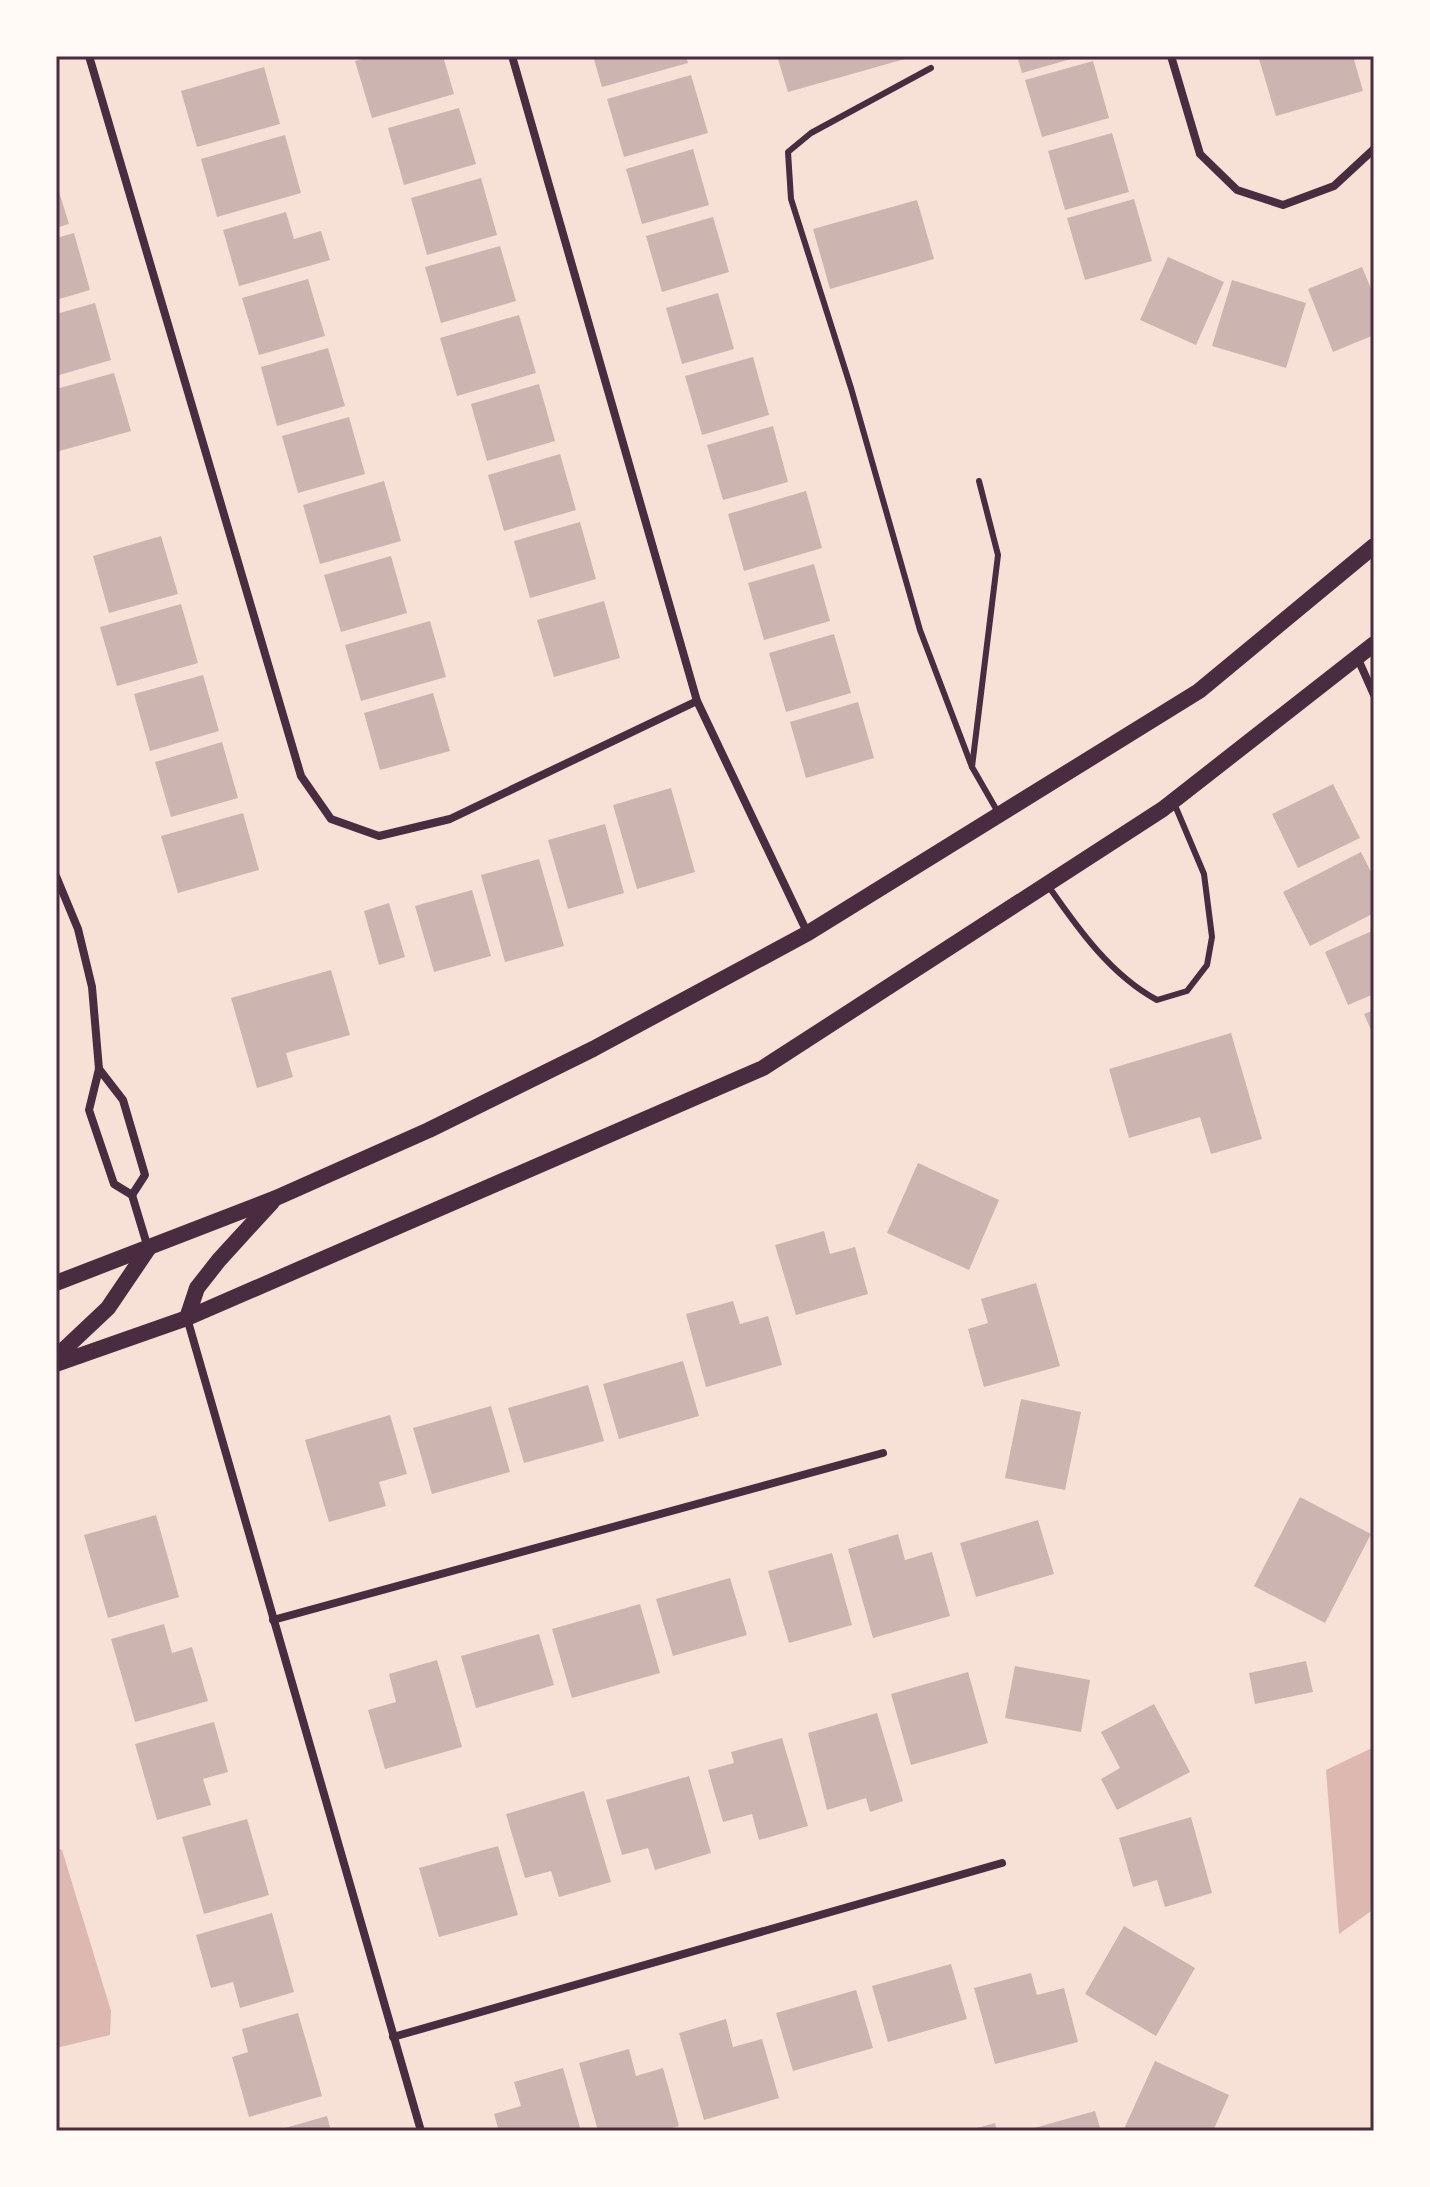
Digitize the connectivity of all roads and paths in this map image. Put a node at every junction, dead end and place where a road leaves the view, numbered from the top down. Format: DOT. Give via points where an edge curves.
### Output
graph roads {
  1 [pos="89,56"];
  2 [pos="512,56"];
  3 [pos="1171,56"];
  4 [pos="931,68"];
  5 [pos="1374,149"];
  6 [pos="979,481"];
  7 [pos="1374,546"];
  8 [pos="1374,644"];
  9 [pos="1358,659"];
  10 [pos="1374,695"];
  11 [pos="697,701"];
  12 [pos="972,767"];
  13 [pos="1173,801"];
  14 [pos="999,814"];
  15 [pos="56,876"];
  16 [pos="1047,884"];
  17 [pos="808,933"];
  18 [pos="99,1069"];
  19 [pos="132,1195"];
  20 [pos="276,1198"];
  21 [pos="149,1249"];
  22 [pos="56,1283"];
  23 [pos="187,1318"];
  24 [pos="56,1357"];
  25 [pos="56,1364"];
  26 [pos="883,1453"];
  27 [pos="273,1620"];
  28 [pos="1002,1863"];
  29 [pos="393,2037"];
  30 [pos="421,2131"];
  1 -- 11 [label="street" via="301,776 331,819 379,836 450,819"];
  2 -- 11 [label="street"];
  3 -- 5 [label="street" via="1200,154 1237,190 1283,205 1334,186"];
  4 -- 12 [label="lane" via="811,133 788,152 791,199 920,630"];
  6 -- 12 [label="lane" via="998,555"];
  7 -- 14 [label="main road" via="1199,691"];
  8 -- 9 [label="main road"];
  9 -- 10 [label="street"];
  9 -- 13 [label="main road"];
  11 -- 17 [label="street"];
  12 -- 14 [label="lane"];
  13 -- 16 [label="main road"];
  13 -- 16 [label="lane" via="1204,874 1212,937 1207,965 1187,991 1157,1000 1132,987"];
  14 -- 17 [label="main road"];
  15 -- 18 [label="street" via="78,929 92,987"];
  16 -- 23 [label="main road" via="763,1068"];
  17 -- 20 [label="main road" via="566,1063"];
  18 -- 19 [label="street" via="123,1100 145,1175"];
  18 -- 19 [label="street" via="89,1110 114,1184"];
  19 -- 21 [label="street"];
  20 -- 21 [label="main road"];
  20 -- 23 [label="main road" via="197,1288"];
  21 -- 22 [label="main road"];
  21 -- 24 [label="main road" via="108,1308"];
  23 -- 25 [label="main road"];
  23 -- 27 [label="street"];
  26 -- 27 [label="street"];
  27 -- 29 [label="street"];
  28 -- 29 [label="street"];
  29 -- 30 [label="street"];
}
